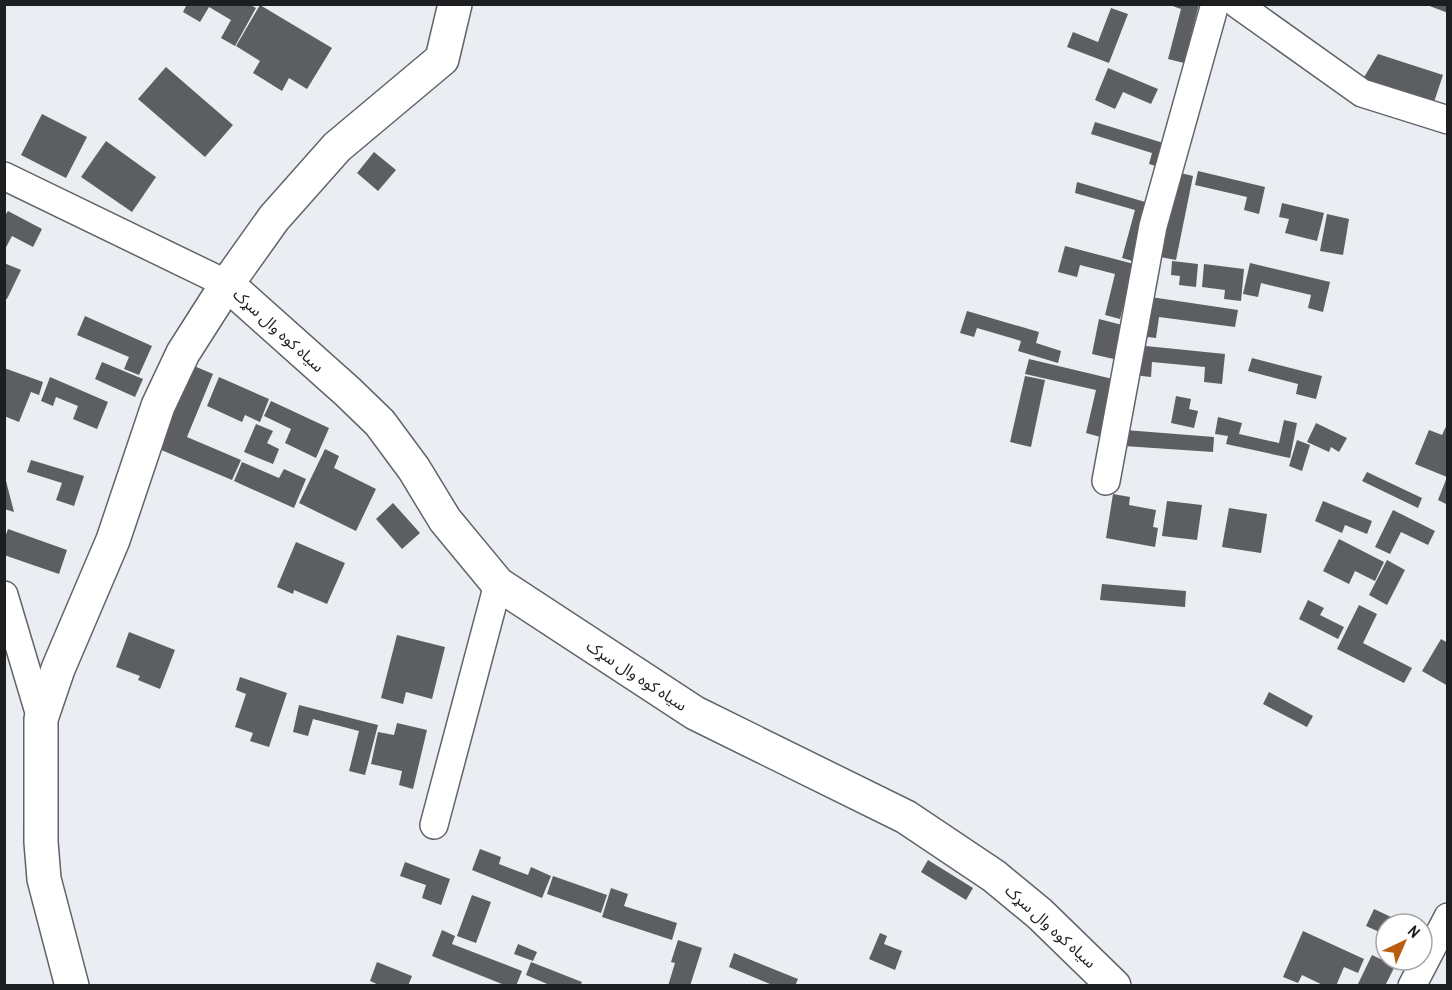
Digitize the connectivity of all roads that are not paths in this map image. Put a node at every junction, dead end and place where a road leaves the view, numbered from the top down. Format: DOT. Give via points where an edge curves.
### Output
graph roads {
  1 [pos="455,4"];
  2 [pos="1215,4"];
  3 [pos="1237,4"];
  4 [pos="1448,120"];
  5 [pos="6,182"];
  6 [pos="227,284"];
  7 [pos="1106,481"];
  8 [pos="498,584"];
  9 [pos="4,595"];
  10 [pos="41,719"];
  11 [pos="434,825"];
  12 [pos="1448,916"];
  13 [pos="72,986"];
  14 [pos="1114,986"];
  15 [pos="1412,986"];
  1 -- 6 [label="street" via="442,59 337,147 274,218"];
  2 -- 7 [label="street" via="1153,226"];
  3 -- 4 [label="street" via="1362,93"];
  5 -- 6 [label="street"];
  6 -- 8 [label="street, سیاه کوه وال سړک" via="380,423 445,520"];
  6 -- 10 [label="street" via="183,353 158,406 113,540"];
  8 -- 11 [label="street"];
  8 -- 14 [label="street, سیاه کوه وال سړک" via="695,713 906,817 994,876 1040,914"];
  9 -- 10 [label="street"];
  10 -- 13 [label="street" via="44,879"];
  12 -- 15 [label="street"];
}
